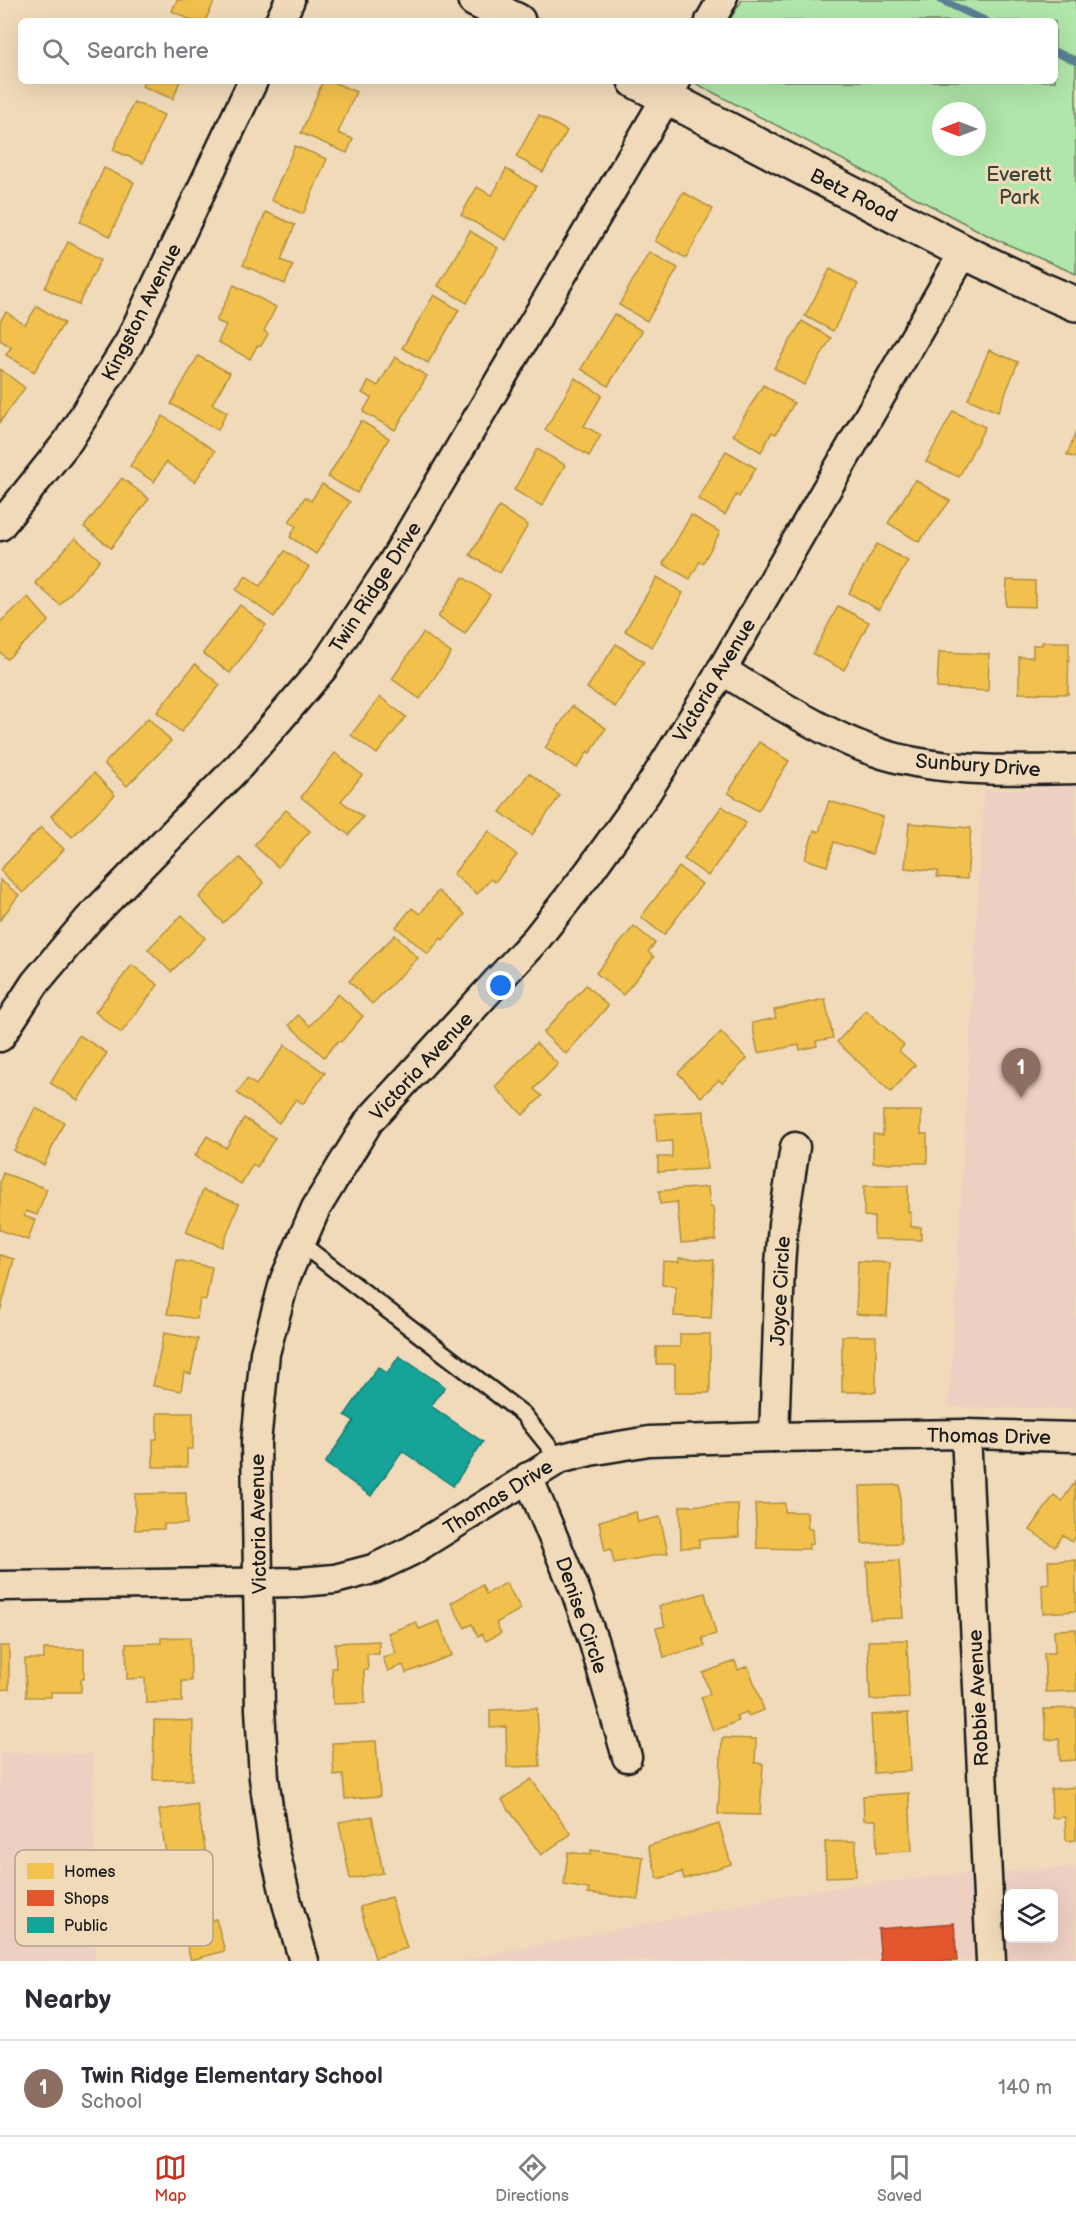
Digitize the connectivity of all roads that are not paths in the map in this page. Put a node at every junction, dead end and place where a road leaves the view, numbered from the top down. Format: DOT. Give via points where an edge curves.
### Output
graph roads {
  1 [pos="290,0"];
  2 [pos="475,0"];
  3 [pos="722,0"];
  4 [pos="281,18"];
  5 [pos="512,18"];
  6 [pos="712,18"];
  7 [pos="252,84"];
  8 [pos="648,84"];
  9 [pos="671,89"];
  10 [pos="964,252"];
  11 [pos="1076,304"];
  12 [pos="0,526"];
  13 [pos="722,669"];
  14 [pos="1076,769"];
  15 [pos="0,1037"];
  16 [pos="795,1146"];
  17 [pos="300,1244"];
  18 [pos="966,1434"];
  19 [pos="774,1437"];
  20 [pos="1076,1437"];
  21 [pos="559,1459"];
  22 [pos="528,1477"];
  23 [pos="259,1582"];
  24 [pos="0,1586"];
  25 [pos="627,1757"];
  26 [pos="304,1961"];
  27 [pos="991,1961"];
  1 -- 4 [label="street"];
  2 -- 5 [label="street"];
  3 -- 6 [label="street"];
  7 -- 12 [label="street, Kingston Avenue" via="129,344 68,441"];
  8 -- 9 [label="street, Betz Road"];
  9 -- 10 [label="street, Betz Road"];
  9 -- 15 [label="street, Twin Ridge Drive" via="393,562 323,668 240,765 88,920 35,983"];
  10 -- 11 [label="street, Betz Road"];
  10 -- 13 [label="street, Victoria Avenue"];
  13 -- 14 [label="street, Sunbury Drive" via="818,727 884,755 948,767"];
  13 -- 17 [label="street, Victoria Avenue" via="646,792 589,872 537,938 369,1121 316,1208"];
  16 -- 19 [label="street, Joyce Circle" via="780,1266"];
  17 -- 21 [label="lane" via="523,1414"];
  17 -- 23 [label="street, Victoria Avenue" via="274,1317 259,1397"];
  18 -- 19 [label="street, Thomas Drive"];
  18 -- 20 [label="street, Thomas Drive"];
  18 -- 27 [label="street, Robbie Avenue"];
  19 -- 21 [label="street, Thomas Drive" via="650,1441"];
  21 -- 22 [label="street, Thomas Drive"];
  22 -- 23 [label="street, Thomas Drive" via="411,1551 373,1569 335,1579"];
  22 -- 25 [label="street, Denise Circle" via="576,1592"];
  23 -- 24 [label="street, Thomas Drive"];
  23 -- 26 [label="street, Victoria Avenue" via="264,1778 273,1843"];
}
